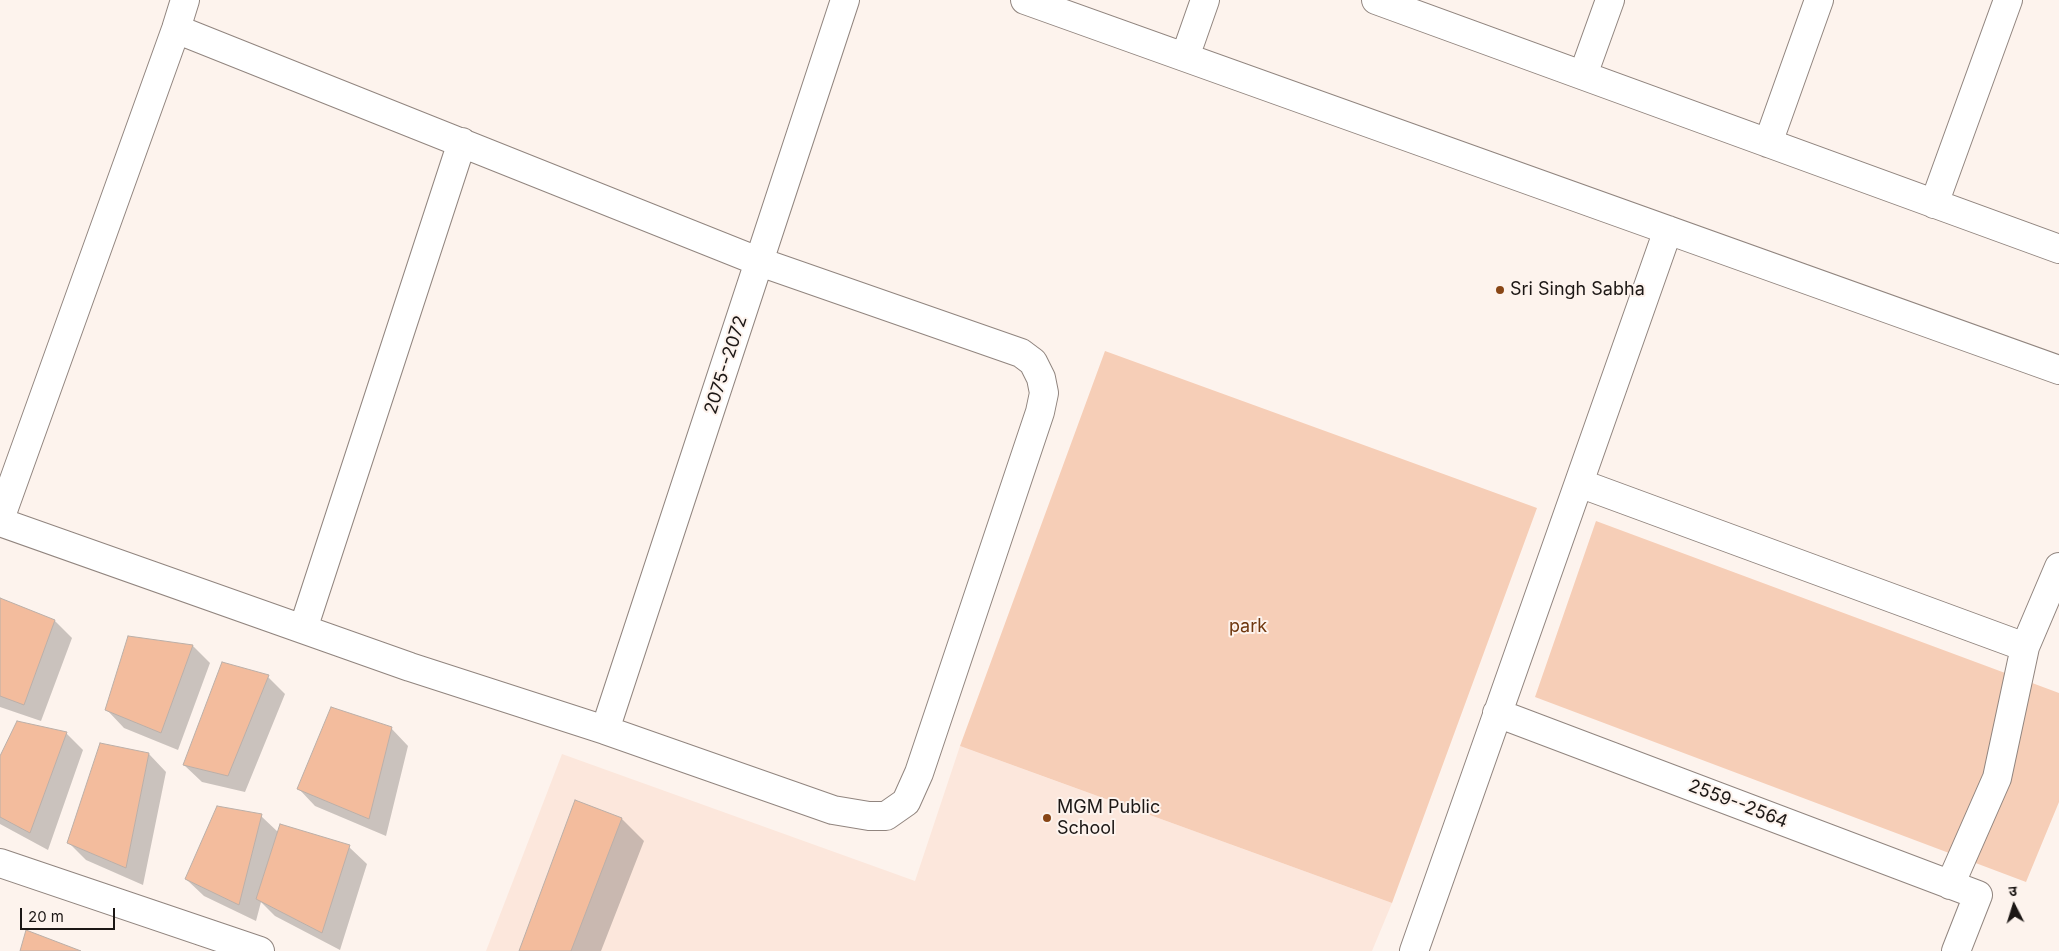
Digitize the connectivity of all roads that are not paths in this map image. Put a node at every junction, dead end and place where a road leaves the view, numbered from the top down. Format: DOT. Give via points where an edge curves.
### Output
graph roads {
  1 [pos="185,0"];
  2 [pos="845,0"];
  3 [pos="1026,0"];
  4 [pos="1205,0"];
  5 [pos="1376,0"];
  6 [pos="1610,0"];
  7 [pos="1819,0"];
  8 [pos="2008,0"];
  9 [pos="176,29"];
  10 [pos="1185,57"];
  11 [pos="1583,76"];
  12 [pos="462,142"];
  13 [pos="1768,143"];
  14 [pos="1934,204"];
  15 [pos="1668,230"];
  16 [pos="2059,249"];
  17 [pos="760,262"];
  18 [pos="2059,370"];
  19 [pos="1579,484"];
  20 [pos="0,521"];
  21 [pos="2059,567"];
  22 [pos="303,629"];
  23 [pos="2025,647"];
  24 [pos="1498,713"];
  25 [pos="605,730"];
  26 [pos="0,863"];
  27 [pos="1950,885"];
  28 [pos="260,951"];
  29 [pos="1414,951"];
  30 [pos="1956,951"];
  1 -- 9 [label="street"];
  2 -- 17 [label="street, 2075--2072"];
  3 -- 10 [label="street"];
  4 -- 10 [label="street"];
  5 -- 11 [label="street"];
  6 -- 11 [label="street"];
  7 -- 13 [label="street"];
  8 -- 14 [label="street"];
  9 -- 12 [label="street"];
  9 -- 20 [label="street"];
  10 -- 15 [label="street"];
  11 -- 13 [label="street"];
  12 -- 17 [label="street"];
  12 -- 22 [label="street"];
  13 -- 14 [label="street"];
  14 -- 16 [label="street"];
  15 -- 18 [label="street"];
  15 -- 19 [label="street"];
  17 -- 25 [label="street, 2075--2072"];
  17 -- 25 [label="street" via="1021,353 1033,362 1041,378 1044,393 1040,412 919,773 906,802 886,816 833,810"];
  19 -- 23 [label="street"];
  19 -- 24 [label="street"];
  20 -- 22 [label="street"];
  21 -- 23 [label="street"];
  22 -- 25 [label="street"];
  23 -- 27 [label="street" via="1997,778"];
  24 -- 27 [label="street, 2559--2564"];
  24 -- 29 [label="street"];
  26 -- 28 [label="street"];
  27 -- 30 [label="street, 2559--2564" via="1978,895"];
}
